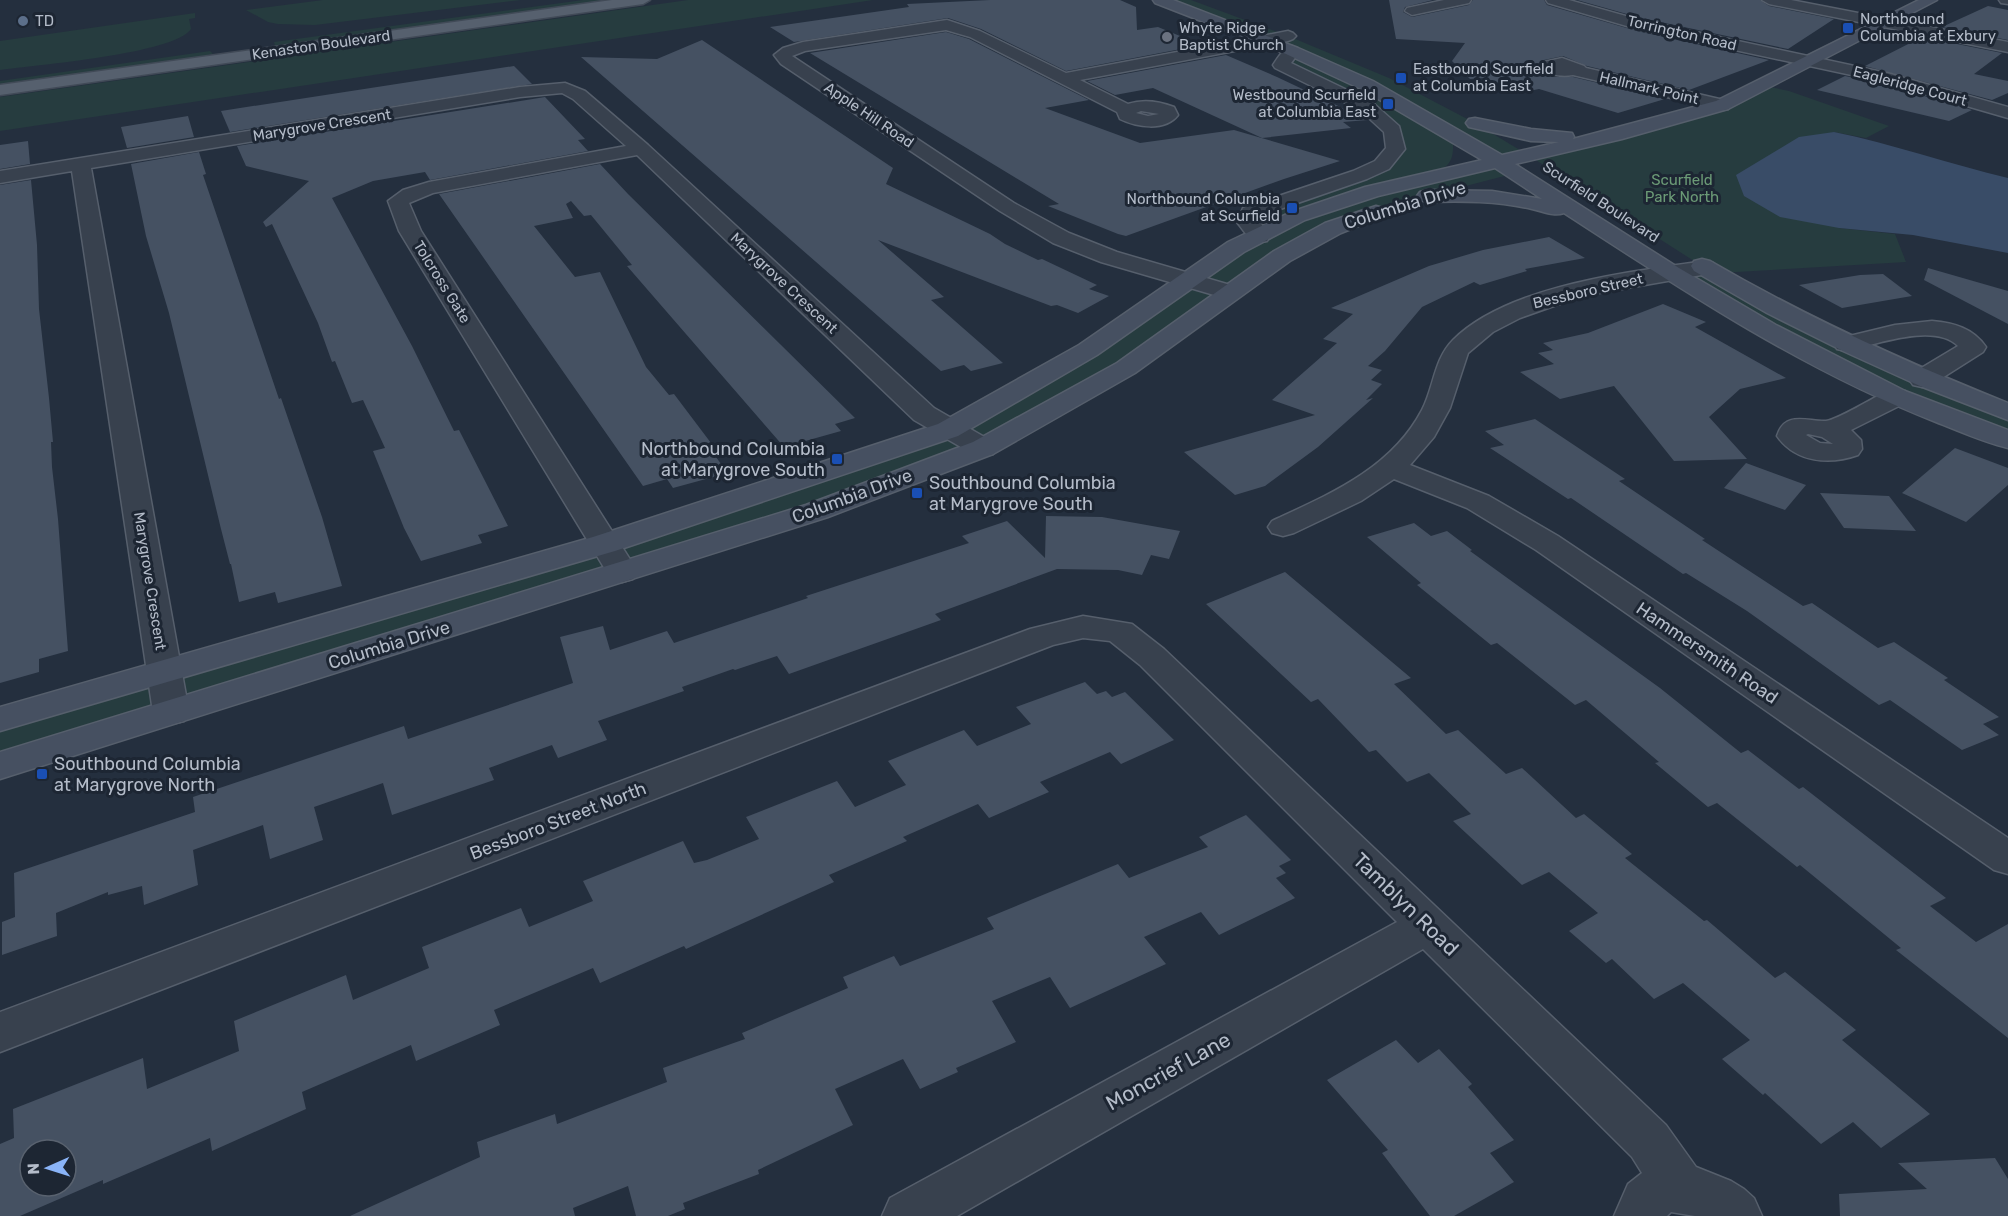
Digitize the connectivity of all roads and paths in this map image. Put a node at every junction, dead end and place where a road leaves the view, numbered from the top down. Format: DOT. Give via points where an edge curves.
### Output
graph roads {
  1 [pos="557,0"];
  2 [pos="643,0"];
  3 [pos="1160,0"];
  4 [pos="1191,0"];
  5 [pos="1464,0"];
  6 [pos="1553,0"];
  7 [pos="1769,0"];
  8 [pos="1930,0"];
  9 [pos="1402,12"];
  10 [pos="1885,24"];
  11 [pos="1266,41"];
  12 [pos="1290,44"];
  13 [pos="2008,47"];
  14 [pos="1811,61"];
  15 [pos="1576,71"];
  16 [pos="0,76"];
  17 [pos="1066,78"];
  18 [pos="1389,78"];
  19 [pos="0,90"];
  20 [pos="1722,105"];
  21 [pos="1126,110"];
  22 [pos="2008,113"];
  23 [pos="1447,130"];
  24 [pos="1615,135"];
  25 [pos="641,149"];
  26 [pos="1537,161"];
  27 [pos="1499,162"];
  28 [pos="81,165"];
  29 [pos="1516,173"];
  30 [pos="0,177"];
  31 [pos="1427,188"];
  32 [pos="1587,219"];
  33 [pos="1634,223"];
  34 [pos="1260,236"];
  35 [pos="1673,260"];
  36 [pos="1187,279"];
  37 [pos="1229,292"];
  38 [pos="1846,344"];
  39 [pos="1922,379"];
  40 [pos="1896,397"];
  41 [pos="2008,412"];
  42 [pos="948,430"];
  43 [pos="1830,430"];
  44 [pos="2008,440"];
  45 [pos="983,448"];
  46 [pos="1394,469"];
  47 [pos="1283,527"];
  48 [pos="604,544"];
  49 [pos="622,572"];
  50 [pos="1120,632"];
  51 [pos="164,670"];
  52 [pos="171,712"];
  53 [pos="0,719"];
  54 [pos="0,766"];
  55 [pos="2008,859"];
  56 [pos="1428,926"];
  57 [pos="0,1032"];
  58 [pos="1680,1187"];
  59 [pos="908,1216"];
  60 [pos="1640,1216"];
  61 [pos="1736,1216"];
  1 -- 16 [label="main road, Kenaston Boulevard"];
  2 -- 19 [label="main road, Kenaston Boulevard"];
  3 -- 11 [label="street, Scurfield Boulevard"];
  4 -- 12 [label="street, Scurfield Boulevard"];
  5 -- 9 [label="street"];
  6 -- 14 [label="street, Torrington Road" via="1637,24"];
  7 -- 10 [label="street"];
  8 -- 10 [label="street, Columbia Drive"];
  10 -- 13 [label="street"];
  10 -- 14 [label="street, Columbia Drive"];
  11 -- 12 [label="street, Scurfield Boulevard"];
  11 -- 17 [label="street"];
  12 -- 18 [label="street, Scurfield Boulevard"];
  12 -- 23 [label="street, Scurfield Boulevard"];
  12 -- 34 [label="street" via="1281,65 1366,106 1393,130 1396,149 1382,165 1360,175 1250,212 1248,222"];
  14 -- 20 [label="street, Columbia Drive"];
  14 -- 22 [label="street, Eagleridge Court"];
  15 -- 20 [label="street, Hallmark Point"];
  17 -- 21 [label="street, Apple Hill Road"];
  17 -- 36 [label="street, Apple Hill Road" via="975,34 947,26 803,47 782,55 1035,224 1109,257"];
  20 -- 24 [label="street, Columbia Drive"];
  20 -- 26 [label="street, Columbia Drive" via="1718,113 1642,145"];
  23 -- 27 [label="street, Scurfield Boulevard"];
  23 -- 31 [label="street" via="1453,141 1454,158"];
  24 -- 26 [label="street, Columbia Drive"];
  24 -- 26 [label="street, Scurfield Boulevard" via="1531,135 1470,120"];
  25 -- 28 [label="street, Marygrove Crescent" via="579,95 565,88 548,88"];
  25 -- 42 [label="street, Marygrove Crescent" via="924,414"];
  25 -- 48 [label="street, Tolcross Gate" via="429,188 398,201 410,231"];
  26 -- 27 [label="street, Columbia Drive"];
  26 -- 29 [label="street, Columbia Drive"];
  26 -- 33 [label="street, Scurfield Boulevard"];
  27 -- 29 [label="street, Scurfield Boulevard"];
  27 -- 31 [label="street, Columbia Drive"];
  28 -- 30 [label="street"];
  28 -- 51 [label="street, Marygrove Crescent"];
  29 -- 31 [label="street, Columbia Drive"];
  29 -- 32 [label="street, Scurfield Boulevard"];
  31 -- 32 [label="street" via="1516,199"];
  31 -- 34 [label="street, Columbia Drive" via="1372,191 1298,216"];
  31 -- 37 [label="street, Columbia Drive" via="1333,228"];
  32 -- 35 [label="street, Scurfield Boulevard"];
  34 -- 36 [label="street, Columbia Drive"];
  35 -- 38 [label="street, Bessboro Street" via="1705,268"];
  35 -- 40 [label="street, Scurfield Boulevard" via="1767,330"];
  35 -- 46 [label="street, Bessboro Street" via="1528,304 1474,333 1459,348 1423,434"];
  36 -- 37 [label="street, Apple Hill Road"];
  36 -- 42 [label="street, Columbia Drive" via="1088,350"];
  37 -- 45 [label="street, Columbia Drive" via="1126,368"];
  38 -- 39 [label="street"];
  38 -- 39 [label="street" via="1924,327 1967,337 1974,347"];
  39 -- 41 [label="street"];
  40 -- 43 [label="street"];
  40 -- 44 [label="street, Scurfield Boulevard"];
  42 -- 45 [label="street, Marygrove Crescent"];
  42 -- 48 [label="street, Columbia Drive"];
  45 -- 49 [label="street, Columbia Drive" via="817,510"];
  46 -- 47 [label="street, Bessboro Street" via="1351,495"];
  46 -- 55 [label="street, Hammersmith Road" via="1478,502 1547,543"];
  48 -- 49 [label="street, Tolcross Gate"];
  48 -- 51 [label="street, Columbia Drive"];
  49 -- 52 [label="street, Columbia Drive"];
  50 -- 56 [label="street, Tamblyn Road" via="1152,657"];
  50 -- 57 [label="street, Bessboro Street North" via="1083,627 1042,637"];
  51 -- 52 [label="street, Marygrove Crescent"];
  51 -- 53 [label="street, Columbia Drive"];
  52 -- 54 [label="street, Columbia Drive"];
  56 -- 58 [label="street, Tamblyn Road" via="1648,1141"];
  56 -- 59 [label="street, Moncrief Lane"];
  58 -- 60 [label="street" via="1663,1189 1648,1197"];
  58 -- 61 [label="street" via="1700,1191"];
}
